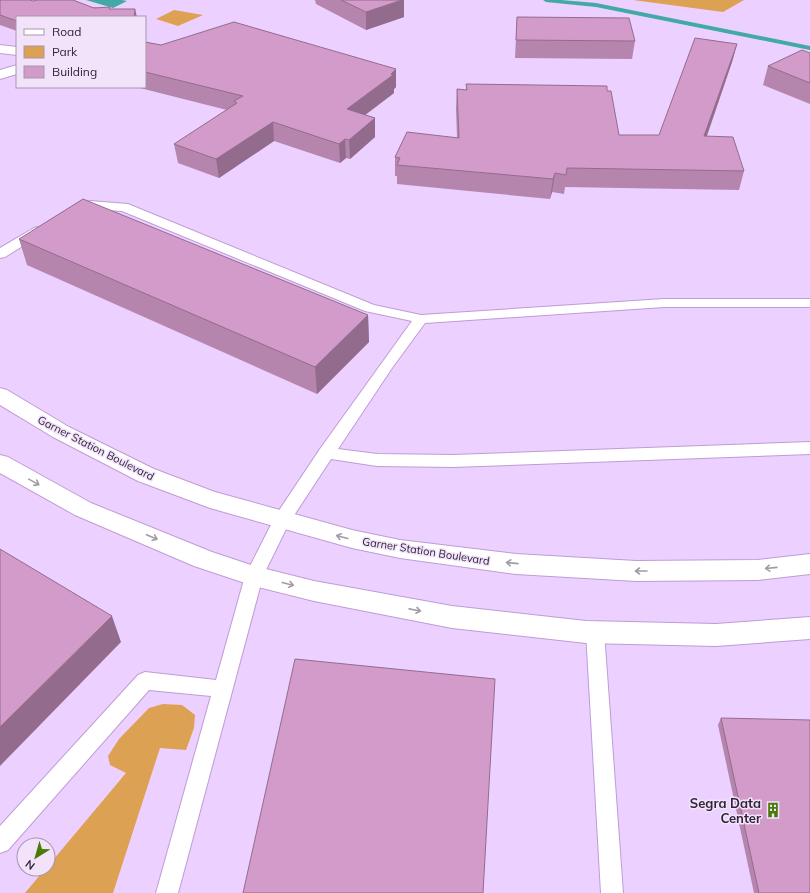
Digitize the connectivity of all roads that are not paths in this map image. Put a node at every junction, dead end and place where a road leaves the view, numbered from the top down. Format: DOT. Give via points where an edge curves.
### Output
graph roads {
  1 [pos="0,49"];
  2 [pos="16,51"];
  3 [pos="16,69"];
  4 [pos="0,75"];
  5 [pos="0,254"];
  6 [pos="810,303"];
  7 [pos="421,319"];
  8 [pos="0,395"];
  9 [pos="810,448"];
  10 [pos="326,453"];
  11 [pos="0,464"];
  12 [pos="282,520"];
  13 [pos="810,564"];
  14 [pos="254,576"];
  15 [pos="810,628"];
  16 [pos="595,632"];
  17 [pos="223,689"];
  18 [pos="0,842"];
  19 [pos="167,893"];
  20 [pos="612,893"];
  1 -- 2 [label="street"];
  3 -- 4 [label="street"];
  5 -- 7 [label="lane" via="59,218 90,205 124,207 370,308"];
  6 -- 7 [label="lane" via="664,303"];
  7 -- 10 [label="lane"];
  8 -- 12 [label="street, Garner Station Boulevard" via="61,432 146,475 210,499"];
  9 -- 10 [label="lane" via="453,461 377,460"];
  10 -- 12 [label="lane"];
  11 -- 14 [label="street, one-way" via="83,509 204,559"];
  13 -- 12 [label="street, Garner Station Boulevard, one-way" via="758,570 636,572 516,564 400,549"];
  12 -- 14 [label="lane"];
  14 -- 16 [label="street, one-way" via="314,591 452,617"];
  14 -- 17 [label="lane"];
  15 -- 16 [label="street" via="716,635"];
  16 -- 20 [label="lane"];
  17 -- 18 [label="lane" via="145,681"];
  17 -- 19 [label="lane"];
}
